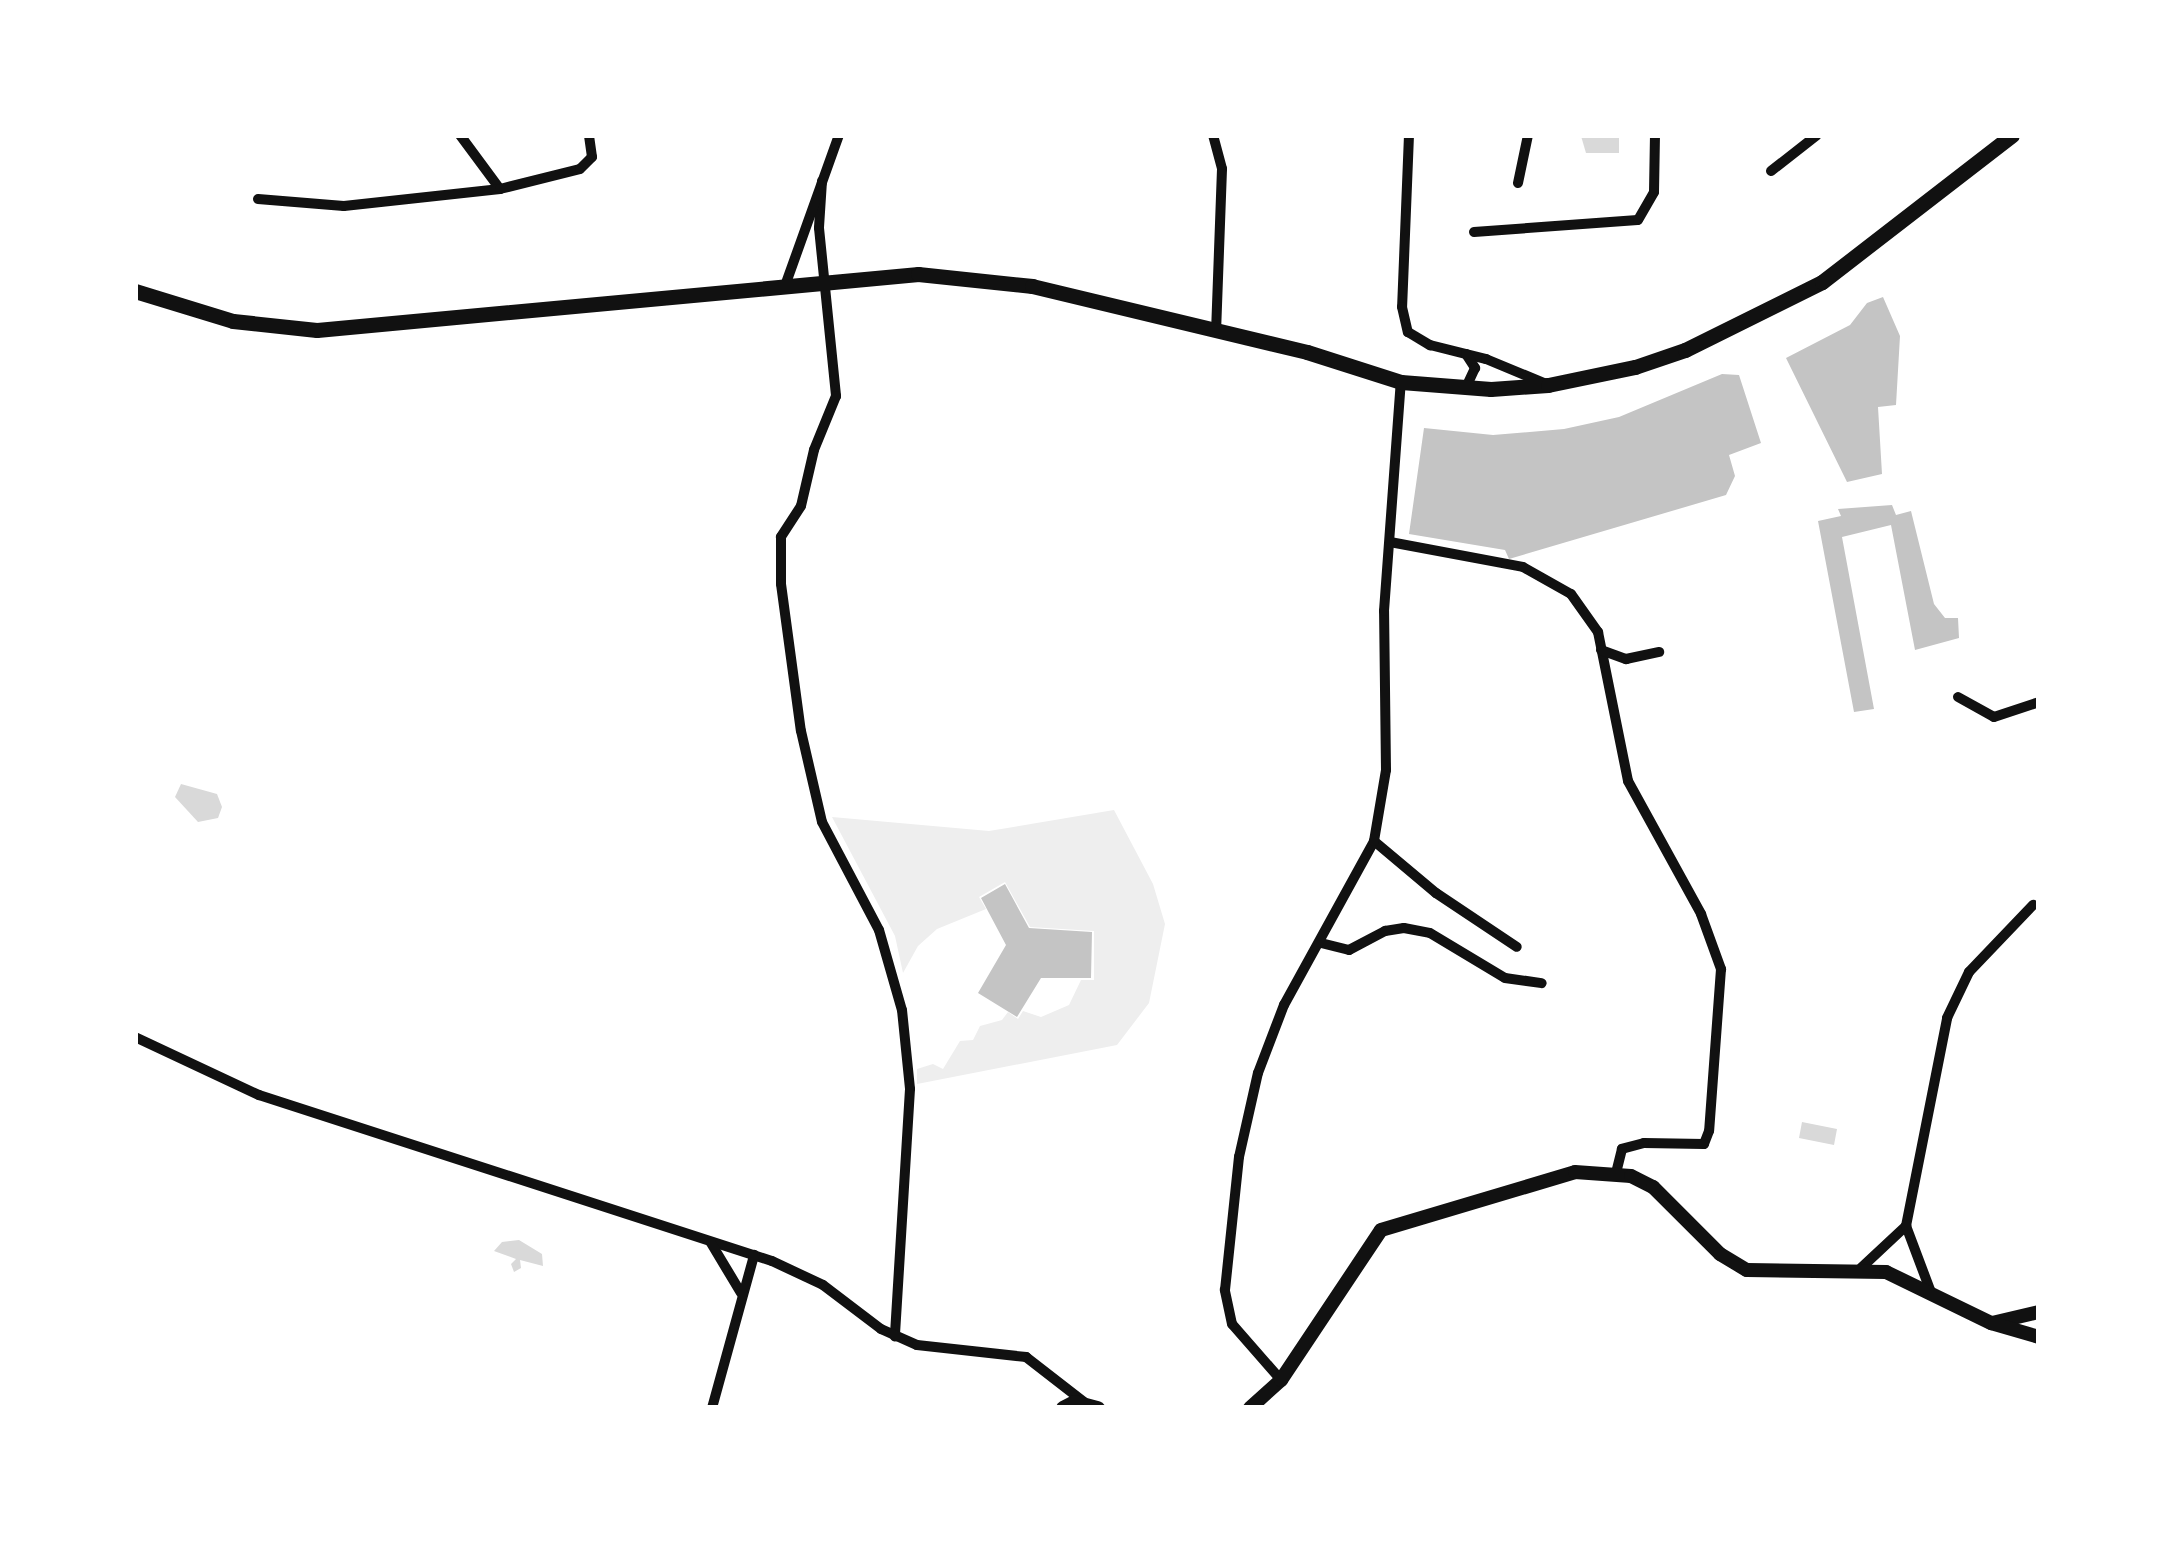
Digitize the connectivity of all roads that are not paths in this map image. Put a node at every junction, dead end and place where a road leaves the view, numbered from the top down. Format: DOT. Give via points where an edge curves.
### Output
graph roads {
  1 [pos="460,135"];
  2 [pos="590,135"];
  3 [pos="839,135"];
  4 [pos="1213,135"];
  5 [pos="1409,135"];
  6 [pos="1528,135"];
  7 [pos="1655,135"];
  8 [pos="1817,135"];
  9 [pos="2012,135"];
  10 [pos="1771,171"];
  11 [pos="822,181"];
  12 [pos="1518,183"];
  13 [pos="500,188"];
  14 [pos="258,199"];
  15 [pos="1474,232"];
  16 [pos="792,283"];
  17 [pos="135,291"];
  18 [pos="1216,329"];
  19 [pos="1466,354"];
  20 [pos="1401,382"];
  21 [pos="1547,385"];
  22 [pos="1466,388"];
  23 [pos="1390,542"];
  24 [pos="1601,650"];
  25 [pos="1659,652"];
  26 [pos="1958,697"];
  27 [pos="2039,702"];
  28 [pos="1374,841"];
  29 [pos="2033,905"];
  30 [pos="1321,944"];
  31 [pos="1517,947"];
  32 [pos="1543,983"];
  33 [pos="135,1037"];
  34 [pos="1565,1174"];
  35 [pos="1616,1174"];
  36 [pos="1673,1205"];
  37 [pos="1906,1226"];
  38 [pos="709,1240"];
  39 [pos="754,1255"];
  40 [pos="1861,1268"];
  41 [pos="1932,1295"];
  42 [pos="742,1299"];
  43 [pos="2039,1312"];
  44 [pos="1991,1323"];
  45 [pos="896,1336"];
  46 [pos="2039,1337"];
  47 [pos="1281,1380"];
  48 [pos="1062,1382"];
  49 [pos="1091,1405"];
  50 [pos="1064,1407"];
  51 [pos="712,1408"];
  52 [pos="1250,1408"];
  1 -- 13 [label="street"];
  2 -- 13 [label="street" via="592,157 580,170"];
  3 -- 11 [label="street"];
  4 -- 18 [label="street" via="1222,169"];
  5 -- 19 [label="street" via="1403,320 1416,339"];
  6 -- 12 [label="street"];
  7 -- 15 [label="street" via="1654,193 1637,220"];
  8 -- 10 [label="street"];
  9 -- 21 [label="main road" via="1822,283 1685,350"];
  11 -- 16 [label="street"];
  11 -- 45 [label="street" via="819,228 836,396 801,506 781,536 781,584 818,808 880,930 902,1010 910,1089"];
  13 -- 14 [label="street" via="344,206"];
  16 -- 17 [label="main road" via="317,330 233,321"];
  16 -- 18 [label="main road" via="918,274 1032,286"];
  18 -- 20 [label="main road"];
  19 -- 21 [label="street"];
  19 -- 22 [label="street" via="1475,368"];
  20 -- 22 [label="main road"];
  20 -- 23 [label="street"];
  21 -- 22 [label="main road"];
  23 -- 24 [label="street" via="1523,567 1571,594"];
  23 -- 28 [label="street" via="1386,770"];
  24 -- 25 [label="street" via="1626,658"];
  24 -- 35 [label="street" via="1628,781 1701,914 1721,969 1704,1144 1622,1148"];
  26 -- 27 [label="street" via="1994,717"];
  28 -- 30 [label="street"];
  28 -- 31 [label="street"];
  29 -- 37 [label="street" via="1970,972 1947,1018"];
  30 -- 32 [label="street" via="1349,950 1404,928 1430,933 1505,978"];
  30 -- 47 [label="street" via="1258,1073 1239,1157 1226,1290 1232,1324"];
  33 -- 38 [label="street" via="259,1095"];
  34 -- 35 [label="street"];
  34 -- 36 [label="street" via="1629,1182"];
  34 -- 47 [label="street" via="1382,1230"];
  35 -- 36 [label="street" via="1653,1187"];
  36 -- 40 [label="street" via="1747,1270"];
  37 -- 40 [label="street"];
  37 -- 41 [label="street"];
  38 -- 39 [label="street"];
  38 -- 42 [label="street"];
  39 -- 42 [label="street"];
  39 -- 45 [label="street" via="823,1285"];
  40 -- 41 [label="street"];
  41 -- 44 [label="street"];
  42 -- 51 [label="street"];
  43 -- 44 [label="street"];
  44 -- 46 [label="street"];
  45 -- 48 [label="street" via="1026,1357"];
  47 -- 52 [label="street"];
  48 -- 49 [label="street"];
  48 -- 50 [label="street"];
  49 -- 50 [label="street"];
}
